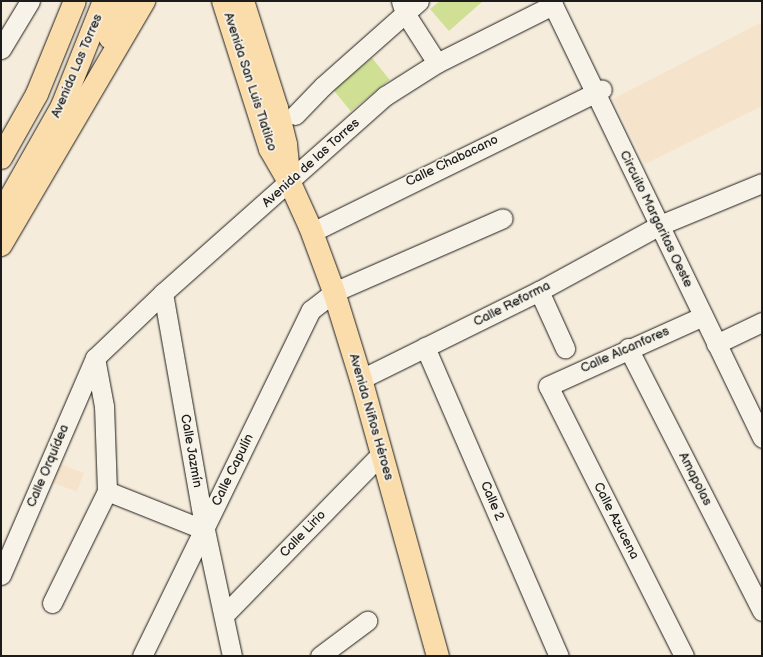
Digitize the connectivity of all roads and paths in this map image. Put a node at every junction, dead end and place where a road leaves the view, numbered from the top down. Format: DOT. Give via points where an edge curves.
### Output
graph roads {
  1 [pos="30,1"];
  2 [pos="75,1"];
  3 [pos="104,1"];
  4 [pos="124,1"];
  5 [pos="144,1"];
  6 [pos="223,1"];
  7 [pos="243,1"];
  8 [pos="552,3"];
  9 [pos="409,5"];
  10 [pos="1,49"];
  11 [pos="437,63"];
  12 [pos="598,91"];
  13 [pos="84,103"];
  14 [pos="286,111"];
  15 [pos="1,158"];
  16 [pos="290,183"];
  17 [pos="762,183"];
  18 [pos="1,214"];
  19 [pos="503,218"];
  20 [pos="660,225"];
  21 [pos="312,232"];
  22 [pos="1,245"];
  23 [pos="539,291"];
  24 [pos="334,292"];
  25 [pos="163,293"];
  26 [pos="703,316"];
  27 [pos="762,322"];
  28 [pos="716,344"];
  29 [pos="425,347"];
  30 [pos="565,348"];
  31 [pos="628,348"];
  32 [pos="95,358"];
  33 [pos="361,379"];
  34 [pos="548,386"];
  35 [pos="762,438"];
  36 [pos="382,453"];
  37 [pos="107,491"];
  38 [pos="205,530"];
  39 [pos="1,575"];
  40 [pos="52,603"];
  41 [pos="762,611"];
  42 [pos="224,615"];
  43 [pos="367,621"];
  44 [pos="142,656"];
  45 [pos="232,656"];
  46 [pos="320,656"];
  47 [pos="438,656"];
  48 [pos="559,656"];
  49 [pos="684,656"];
  1 -- 10 [label="street"];
  2 -- 15 [label="main road, Avenida Las Torres" via="37,94"];
  3 -- 18 [label="main road, Avenida Las Torres" via="62,106"];
  4 -- 13 [label="main road"];
  5 -- 13 [label="main road"];
  6 -- 16 [label="main road, Avenida San Luis Tlatilco" via="270,149"];
  7 -- 14 [label="main road"];
  8 -- 11 [label="street, Avenida de las Torres"];
  8 -- 12 [label="street, Circuito Margaritas Oeste"];
  9 -- 11 [label="street"];
  9 -- 14 [label="street"];
  11 -- 16 [label="street, Avenida de las Torres" via="385,96"];
  12 -- 20 [label="street, Circuito Margaritas Oeste"];
  12 -- 21 [label="street, Calle Chabacano"];
  13 -- 22 [label="main road"];
  14 -- 16 [label="main road"];
  16 -- 21 [label="main road, Avenida Niños Héroes"];
  16 -- 25 [label="street, Avenida de las Torres"];
  17 -- 20 [label="street, Calle Reforma"];
  19 -- 24 [label="street, Calle Capulín"];
  20 -- 23 [label="street, Calle Reforma"];
  20 -- 26 [label="street, Circuito Margaritas Oeste"];
  21 -- 24 [label="main road, Avenida Niños Héroes"];
  23 -- 29 [label="street, Calle Reforma"];
  23 -- 30 [label="street"];
  24 -- 33 [label="main road, Avenida Niños Héroes"];
  24 -- 38 [label="street, Calle Capulín" via="311,310"];
  25 -- 32 [label="street, Avenida de las Torres"];
  25 -- 38 [label="street, Calle Jazmín"];
  26 -- 28 [label="street, Circuito Margaritas Oeste"];
  26 -- 31 [label="street, Calle Alcanfores"];
  27 -- 28 [label="street"];
  28 -- 35 [label="street, Circuito Margaritas Oeste"];
  29 -- 33 [label="street, Calle Reforma"];
  29 -- 48 [label="street, Calle 2"];
  31 -- 34 [label="street, Calle Alcanfores"];
  31 -- 41 [label="street, Amapolas"];
  32 -- 37 [label="street" via="104,406"];
  32 -- 39 [label="street, Calle Orquídea"];
  33 -- 36 [label="main road, Avenida Niños Héroes"];
  34 -- 49 [label="street, Calle Azucena"];
  36 -- 42 [label="street, Calle Lirio"];
  36 -- 47 [label="main road, Avenida Niños Héroes"];
  37 -- 38 [label="street"];
  37 -- 40 [label="street"];
  38 -- 42 [label="street, Calle Jazmín"];
  38 -- 44 [label="street, Calle Capulín"];
  42 -- 45 [label="street, Calle Jazmín"];
  43 -- 46 [label="street"];
}
